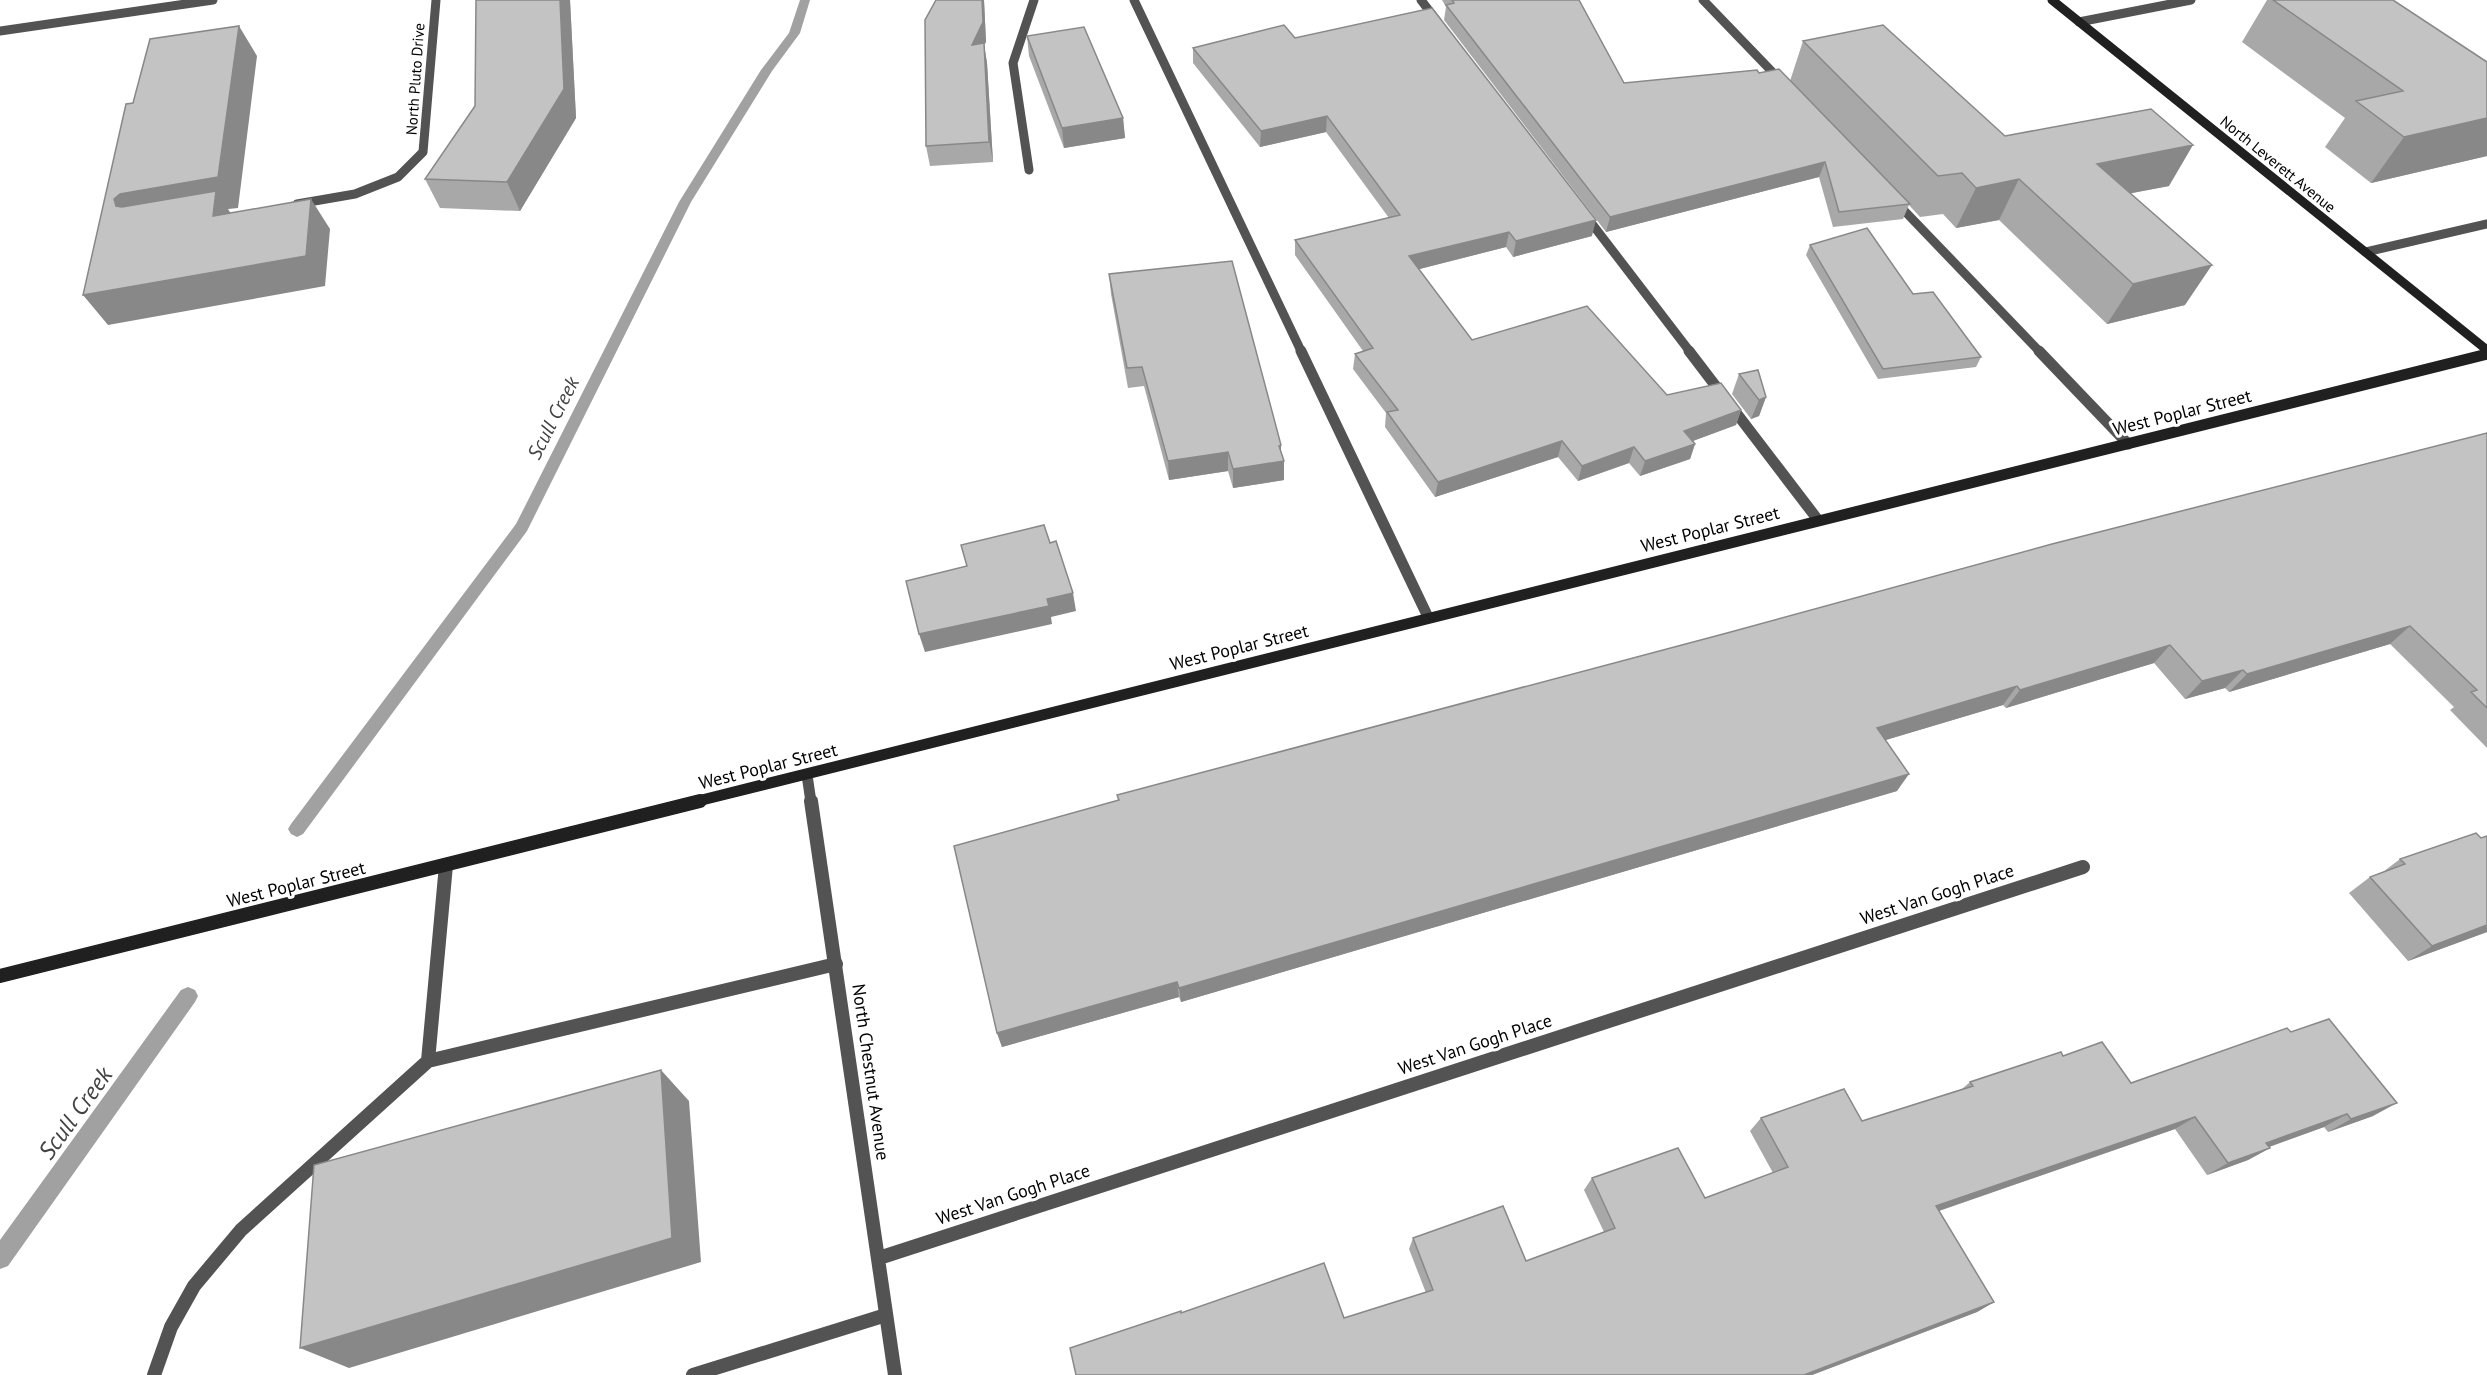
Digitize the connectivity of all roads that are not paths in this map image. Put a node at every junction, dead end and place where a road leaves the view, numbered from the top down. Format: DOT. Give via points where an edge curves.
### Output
graph roads {
  1 [pos="213,0"];
  2 [pos="436,0"];
  3 [pos="1034,0"];
  4 [pos="1134,0"];
  5 [pos="1421,0"];
  6 [pos="1702,0"];
  7 [pos="2052,0"];
  8 [pos="2191,0"];
  9 [pos="2079,22"];
  10 [pos="1443,28"];
  11 [pos="0,31"];
  12 [pos="1784,85"];
  13 [pos="1029,170"];
  14 [pos="1891,196"];
  15 [pos="292,205"];
  16 [pos="1580,208"];
  17 [pos="2487,224"];
  18 [pos="2366,252"];
  19 [pos="2487,350"];
  20 [pos="2487,354"];
  21 [pos="2128,444"];
  22 [pos="1818,520"];
  23 [pos="1428,617"];
  24 [pos="807,775"];
  25 [pos="446,865"];
  26 [pos="2083,867"];
  27 [pos="836,964"];
  28 [pos="0,976"];
  29 [pos="428,1061"];
  30 [pos="879,1258"];
  31 [pos="886,1315"];
  32 [pos="154,1375"];
  33 [pos="693,1375"];
  34 [pos="895,1375"];
  1 -- 11 [label="street"];
  2 -- 15 [label="street, North Pluto Drive" via="423,152 398,177 355,194"];
  3 -- 13 [label="street" via="1013,63"];
  4 -- 23 [label="street"];
  5 -- 10 [label="street"];
  6 -- 12 [label="street"];
  7 -- 9 [label="street, North Leverett Avenue"];
  8 -- 9 [label="street"];
  9 -- 18 [label="street, North Leverett Avenue"];
  14 -- 21 [label="street"];
  16 -- 22 [label="street"];
  17 -- 18 [label="street"];
  18 -- 19 [label="street, North Leverett Avenue"];
  20 -- 21 [label="street, West Poplar Street"];
  21 -- 22 [label="street, West Poplar Street"];
  22 -- 23 [label="street, West Poplar Street"];
  23 -- 24 [label="street, West Poplar Street"];
  24 -- 25 [label="street, West Poplar Street"];
  24 -- 27 [label="street, North Chestnut Avenue"];
  25 -- 28 [label="street, West Poplar Street"];
  25 -- 29 [label="street"];
  26 -- 30 [label="street, West Van Gogh Place"];
  27 -- 29 [label="street"];
  27 -- 30 [label="street, North Chestnut Avenue"];
  29 -- 32 [label="street" via="241,1230 194,1286 171,1327"];
  30 -- 31 [label="street, North Chestnut Avenue"];
  31 -- 33 [label="street"];
  31 -- 34 [label="street, North Chestnut Avenue"];
}
